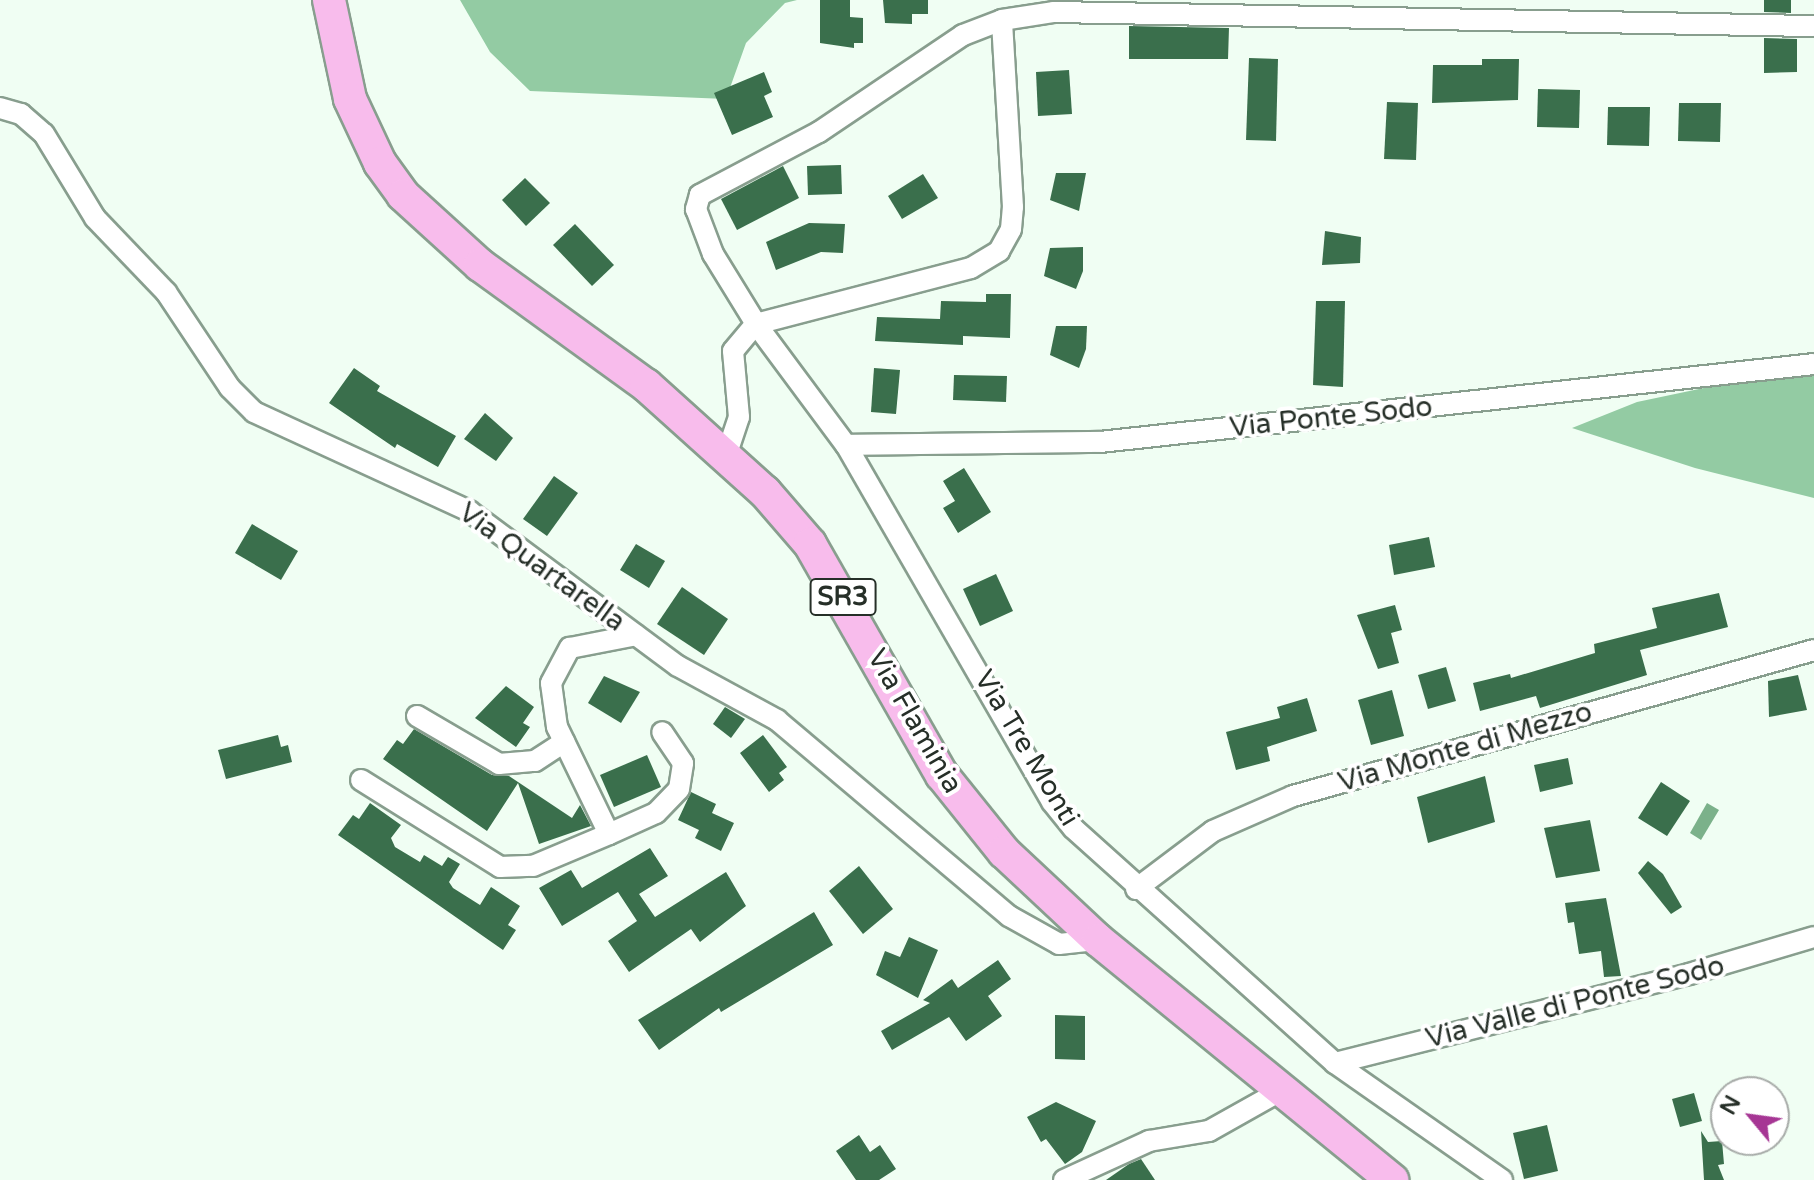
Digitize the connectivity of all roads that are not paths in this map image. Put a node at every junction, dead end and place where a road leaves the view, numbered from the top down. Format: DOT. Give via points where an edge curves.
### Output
graph roads {
  1 [pos="329,0"];
  2 [pos="1002,20"];
  3 [pos="1814,26"];
  4 [pos="0,108"];
  5 [pos="756,324"];
  6 [pos="1814,364"];
  7 [pos="846,445"];
  8 [pos="726,456"];
  9 [pos="636,635"];
  10 [pos="1814,650"];
  11 [pos="417,716"];
  12 [pos="662,732"];
  13 [pos="564,742"];
  14 [pos="361,780"];
  15 [pos="609,834"];
  16 [pos="1136,889"];
  17 [pos="1814,937"];
  18 [pos="1098,940"];
  19 [pos="1335,1063"];
  20 [pos="1282,1090"];
  21 [pos="1064,1180"];
  22 [pos="1392,1180"];
  23 [pos="1502,1180"];
  1 -- 8 [label="main road, Via Flaminia / SR3" via="350,99 380,163 403,195 457,247 623,367"];
  2 -- 3 [label="street" via="1054,12"];
  2 -- 5 [label="street" via="1013,207 1011,229 999,251 971,268"];
  2 -- 5 [label="street, Via Tre Monti" via="963,35 819,132 739,171 697,199 697,214 720,270"];
  4 -- 9 [label="street, Via Quartarella" via="21,114 44,134 95,218 166,292 247,406 469,511"];
  5 -- 7 [label="street, Via Tre Monti"];
  5 -- 8 [label="street" via="733,351 739,417"];
  6 -- 7 [label="street, Via Ponte Sodo" via="1100,442"];
  7 -- 16 [label="street, Via Tre Monti" via="1052,802"];
  8 -- 18 [label="main road, Via Flaminia / SR3" via="810,544 942,775 981,826 1053,902"];
  9 -- 13 [label="street" via="563,653 550,697"];
  9 -- 18 [label="street, Via Quartarella" via="696,677 777,720 1009,916 1059,944"];
  10 -- 16 [label="street, Via Monte di Mezzo" via="1293,796 1213,831"];
  11 -- 13 [label="street" via="481,756 508,766 535,761"];
  12 -- 15 [label="street" via="682,757 679,789 656,813"];
  13 -- 15 [label="street"];
  14 -- 15 [label="street" via="500,867 533,866"];
  16 -- 19 [label="street, Via Tre Monti"];
  17 -- 19 [label="street, Via Valle di Ponte Sodo"];
  18 -- 20 [label="main road, Via Flaminia / SR3"];
  19 -- 23 [label="street, Via Tre Monti"];
  20 -- 21 [label="street" via="1209,1131 1149,1141"];
  20 -- 22 [label="main road, Via Flaminia / SR3"];
}
